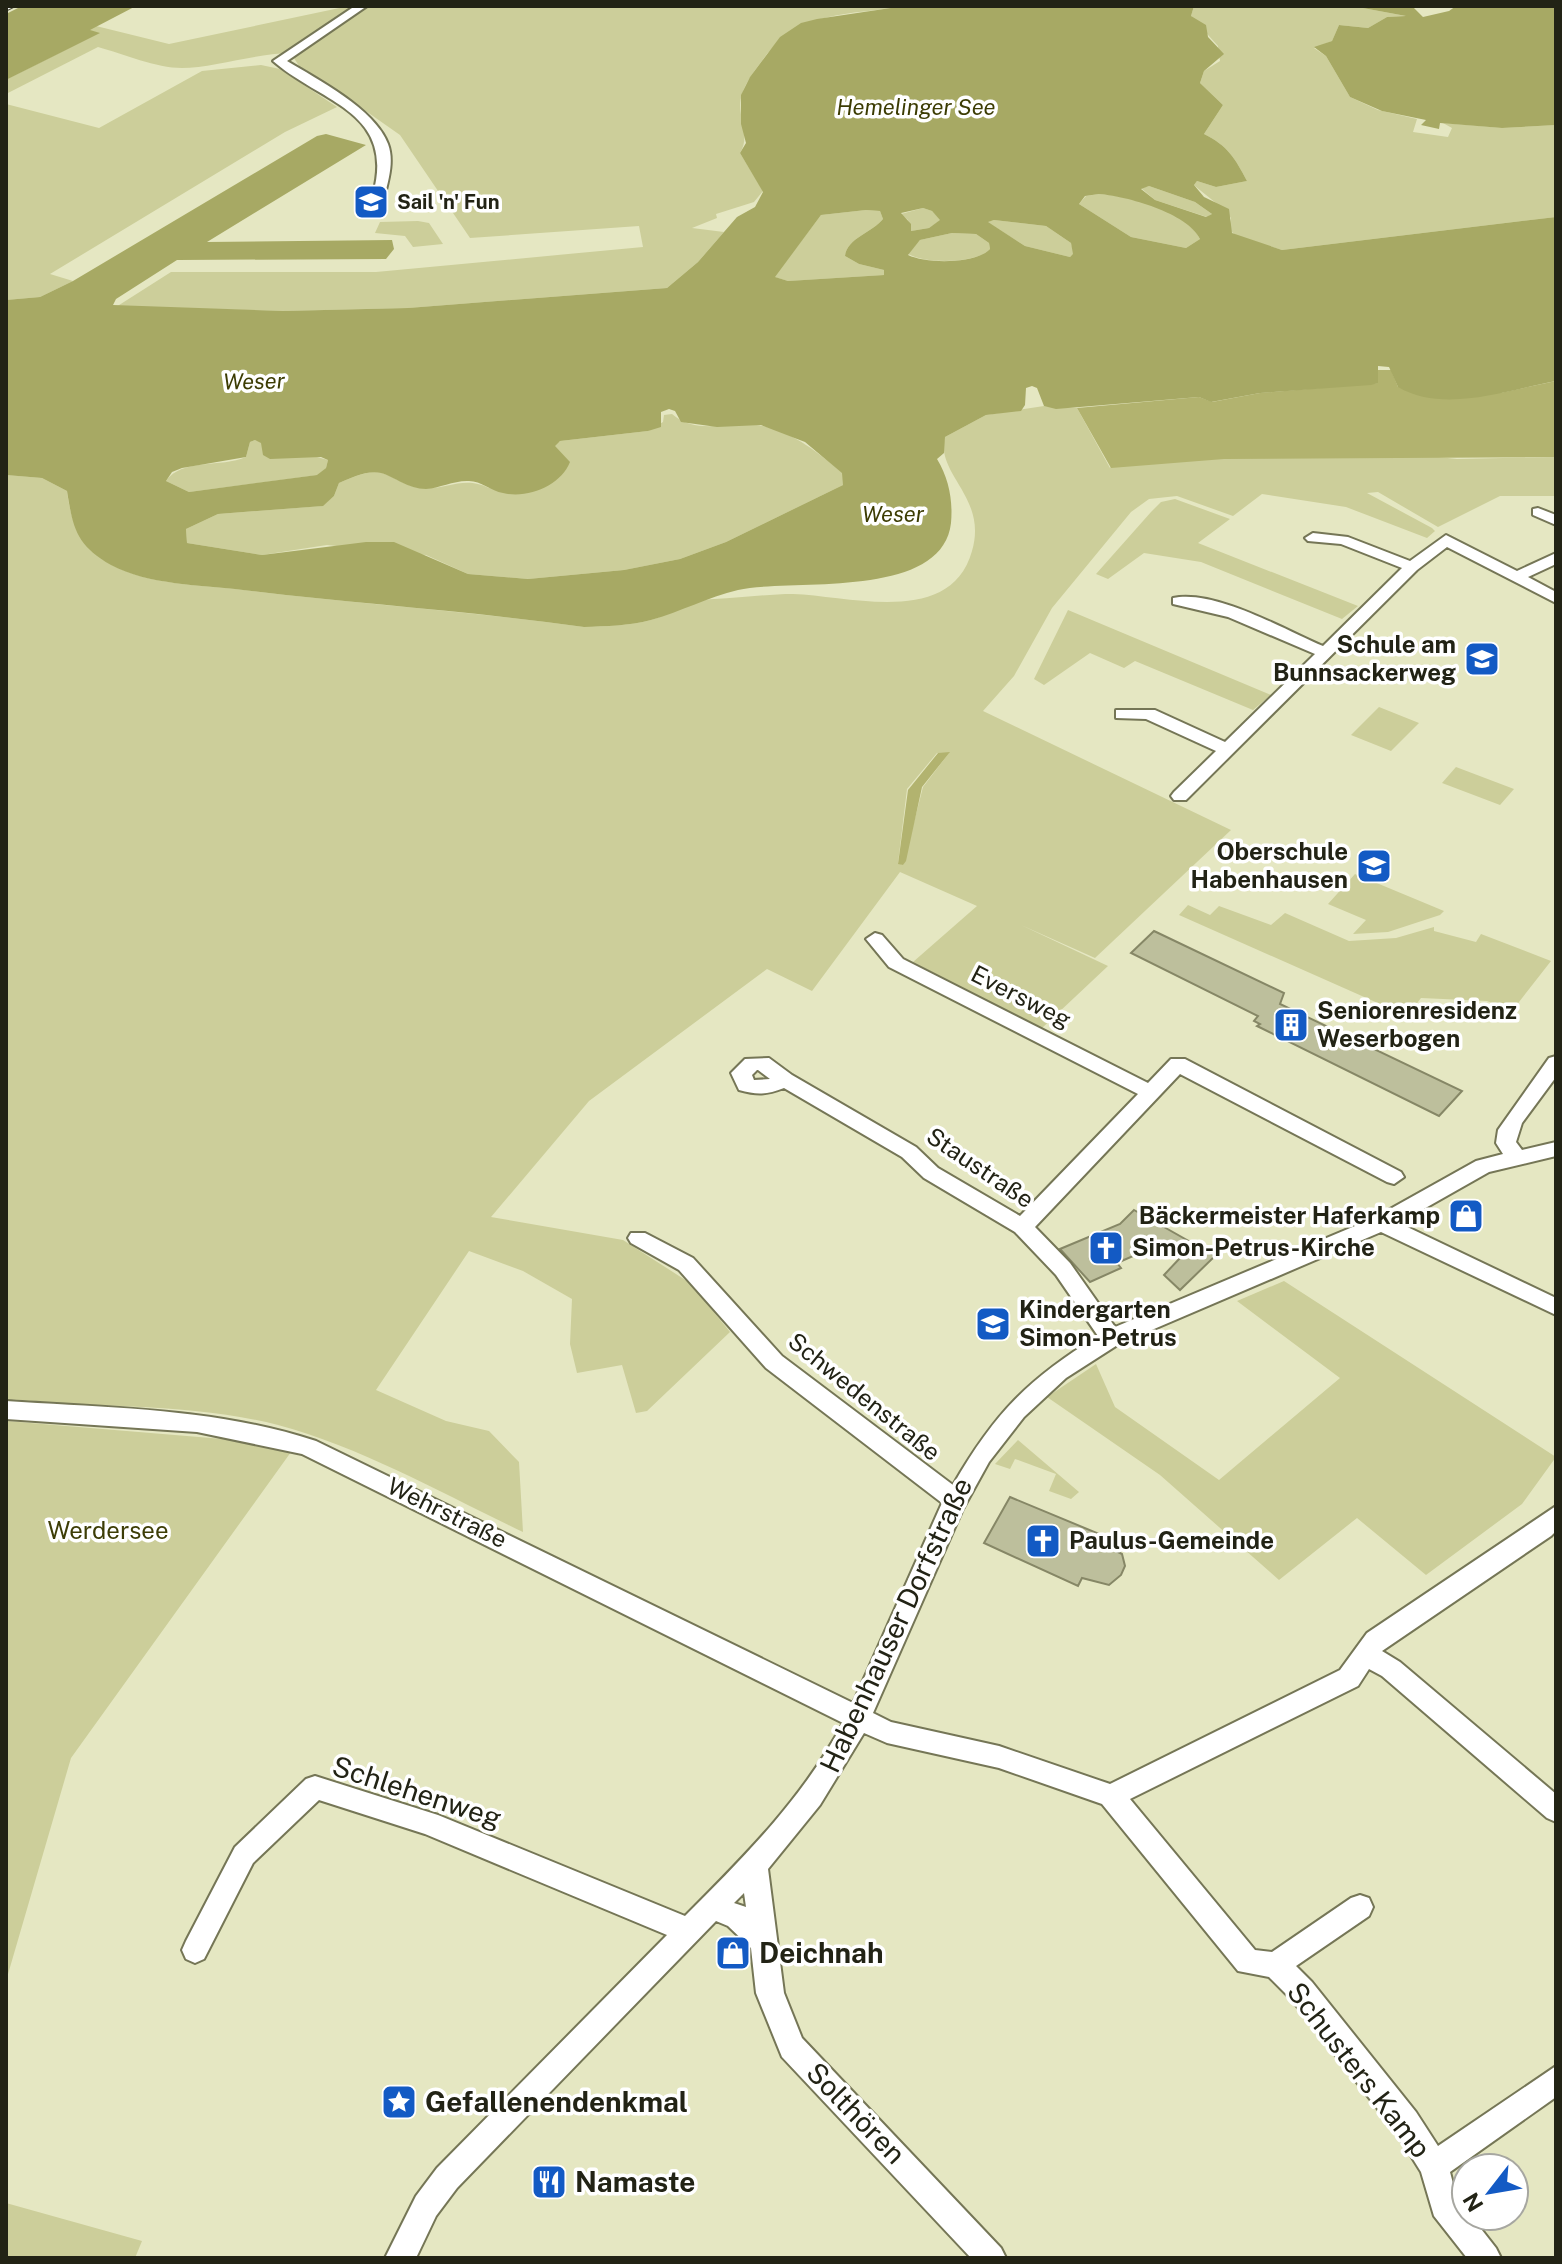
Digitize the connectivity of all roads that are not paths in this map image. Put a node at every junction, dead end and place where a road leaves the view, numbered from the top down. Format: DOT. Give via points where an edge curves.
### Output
graph roads {
  1 [pos="362,6"];
  2 [pos="379,194"];
  3 [pos="1538,512"];
  4 [pos="1556,521"];
  5 [pos="1313,538"];
  6 [pos="1556,558"];
  7 [pos="1412,567"];
  8 [pos="1517,577"];
  9 [pos="1556,598"];
  10 [pos="1179,601"];
  11 [pos="1325,652"];
  12 [pos="1122,714"];
  13 [pos="1227,749"];
  14 [pos="1180,796"];
  15 [pos="875,939"];
  16 [pos="1556,1063"];
  17 [pos="785,1080"];
  18 [pos="1150,1092"];
  19 [pos="1556,1149"];
  20 [pos="1516,1156"];
  21 [pos="1394,1177"];
  22 [pos="1381,1223"];
  23 [pos="1022,1227"];
  24 [pos="638,1238"];
  25 [pos="1556,1307"];
  26 [pos="1111,1338"];
  27 [pos="6,1410"];
  28 [pos="954,1499"];
  29 [pos="1556,1517"];
  30 [pos="1368,1656"];
  31 [pos="859,1717"];
  32 [pos="1111,1796"];
  33 [pos="1556,1810"];
  34 [pos="754,1865"];
  35 [pos="710,1907"];
  36 [pos="1360,1907"];
  37 [pos="687,1930"];
  38 [pos="766,1945"];
  39 [pos="195,1950"];
  40 [pos="1275,1965"];
  41 [pos="1556,2080"];
  42 [pos="1434,2166"];
  43 [pos="400,2258"];
  44 [pos="991,2258"];
  45 [pos="1486,2258"];
  1 -- 2 [label="street" via="279,61 338,99 382,140 385,170"];
  3 -- 4 [label="street"];
  5 -- 7 [label="street" via="1343,540"];
  6 -- 8 [label="street"];
  7 -- 8 [label="street" via="1446,540"];
  7 -- 11 [label="street"];
  8 -- 9 [label="street"];
  10 -- 11 [label="street" via="1194,601"];
  11 -- 13 [label="street"];
  12 -- 13 [label="street" via="1149,714"];
  13 -- 14 [label="street"];
  15 -- 18 [label="street, Eversweg" via="896,963"];
  16 -- 20 [label="street" via="1508,1130 1506,1143"];
  17 -- 23 [label="street, Staustraße" via="909,1152 931,1173"];
  18 -- 21 [label="street" via="1178,1064"];
  18 -- 23 [label="street"];
  19 -- 20 [label="street, Habenhauser Dorfstraße"];
  20 -- 22 [label="street, Habenhauser Dorfstraße" via="1483,1166"];
  22 -- 25 [label="street"];
  22 -- 26 [label="street, Habenhauser Dorfstraße"];
  23 -- 26 [label="street, Staustraße" via="1063,1269"];
  24 -- 28 [label="street, Schwedenstraße" via="686,1264 774,1362"];
  26 -- 28 [label="street, Habenhauser Dorfstraße" via="1061,1367 1020,1403"];
  27 -- 31 [label="street, Wehrstraße" via="199,1425 308,1447"];
  28 -- 31 [label="street, Habenhauser Dorfstraße"];
  29 -- 30 [label="street" via="1376,1640"];
  30 -- 32 [label="street" via="1349,1678"];
  30 -- 33 [label="street" via="1391,1669"];
  31 -- 32 [label="street, Wehrstraße" via="887,1732 999,1757"];
  31 -- 34 [label="street, Habenhauser Dorfstraße" via="808,1803"];
  32 -- 40 [label="street, Schusters Kamp" via="1248,1962"];
  34 -- 35 [label="street, Habenhauser Dorfstraße"];
  34 -- 38 [label="street, Solthören"];
  35 -- 37 [label="street, Habenhauser Dorfstraße"];
  35 -- 38 [label="street" via="737,1916"];
  36 -- 40 [label="street, Schusters Kamp"];
  37 -- 39 [label="street, Schlehenweg" via="429,1823 315,1787 244,1855"];
  37 -- 43 [label="street, Habenhauser Dorfstraße" via="447,2178"];
  38 -- 44 [label="street, Solthören" via="770,1993 792,2047"];
  40 -- 42 [label="street, Schusters Kamp" via="1387,2098"];
  41 -- 42 [label="street"];
  42 -- 45 [label="street, Schusters Kamp" via="1444,2206"];
}
